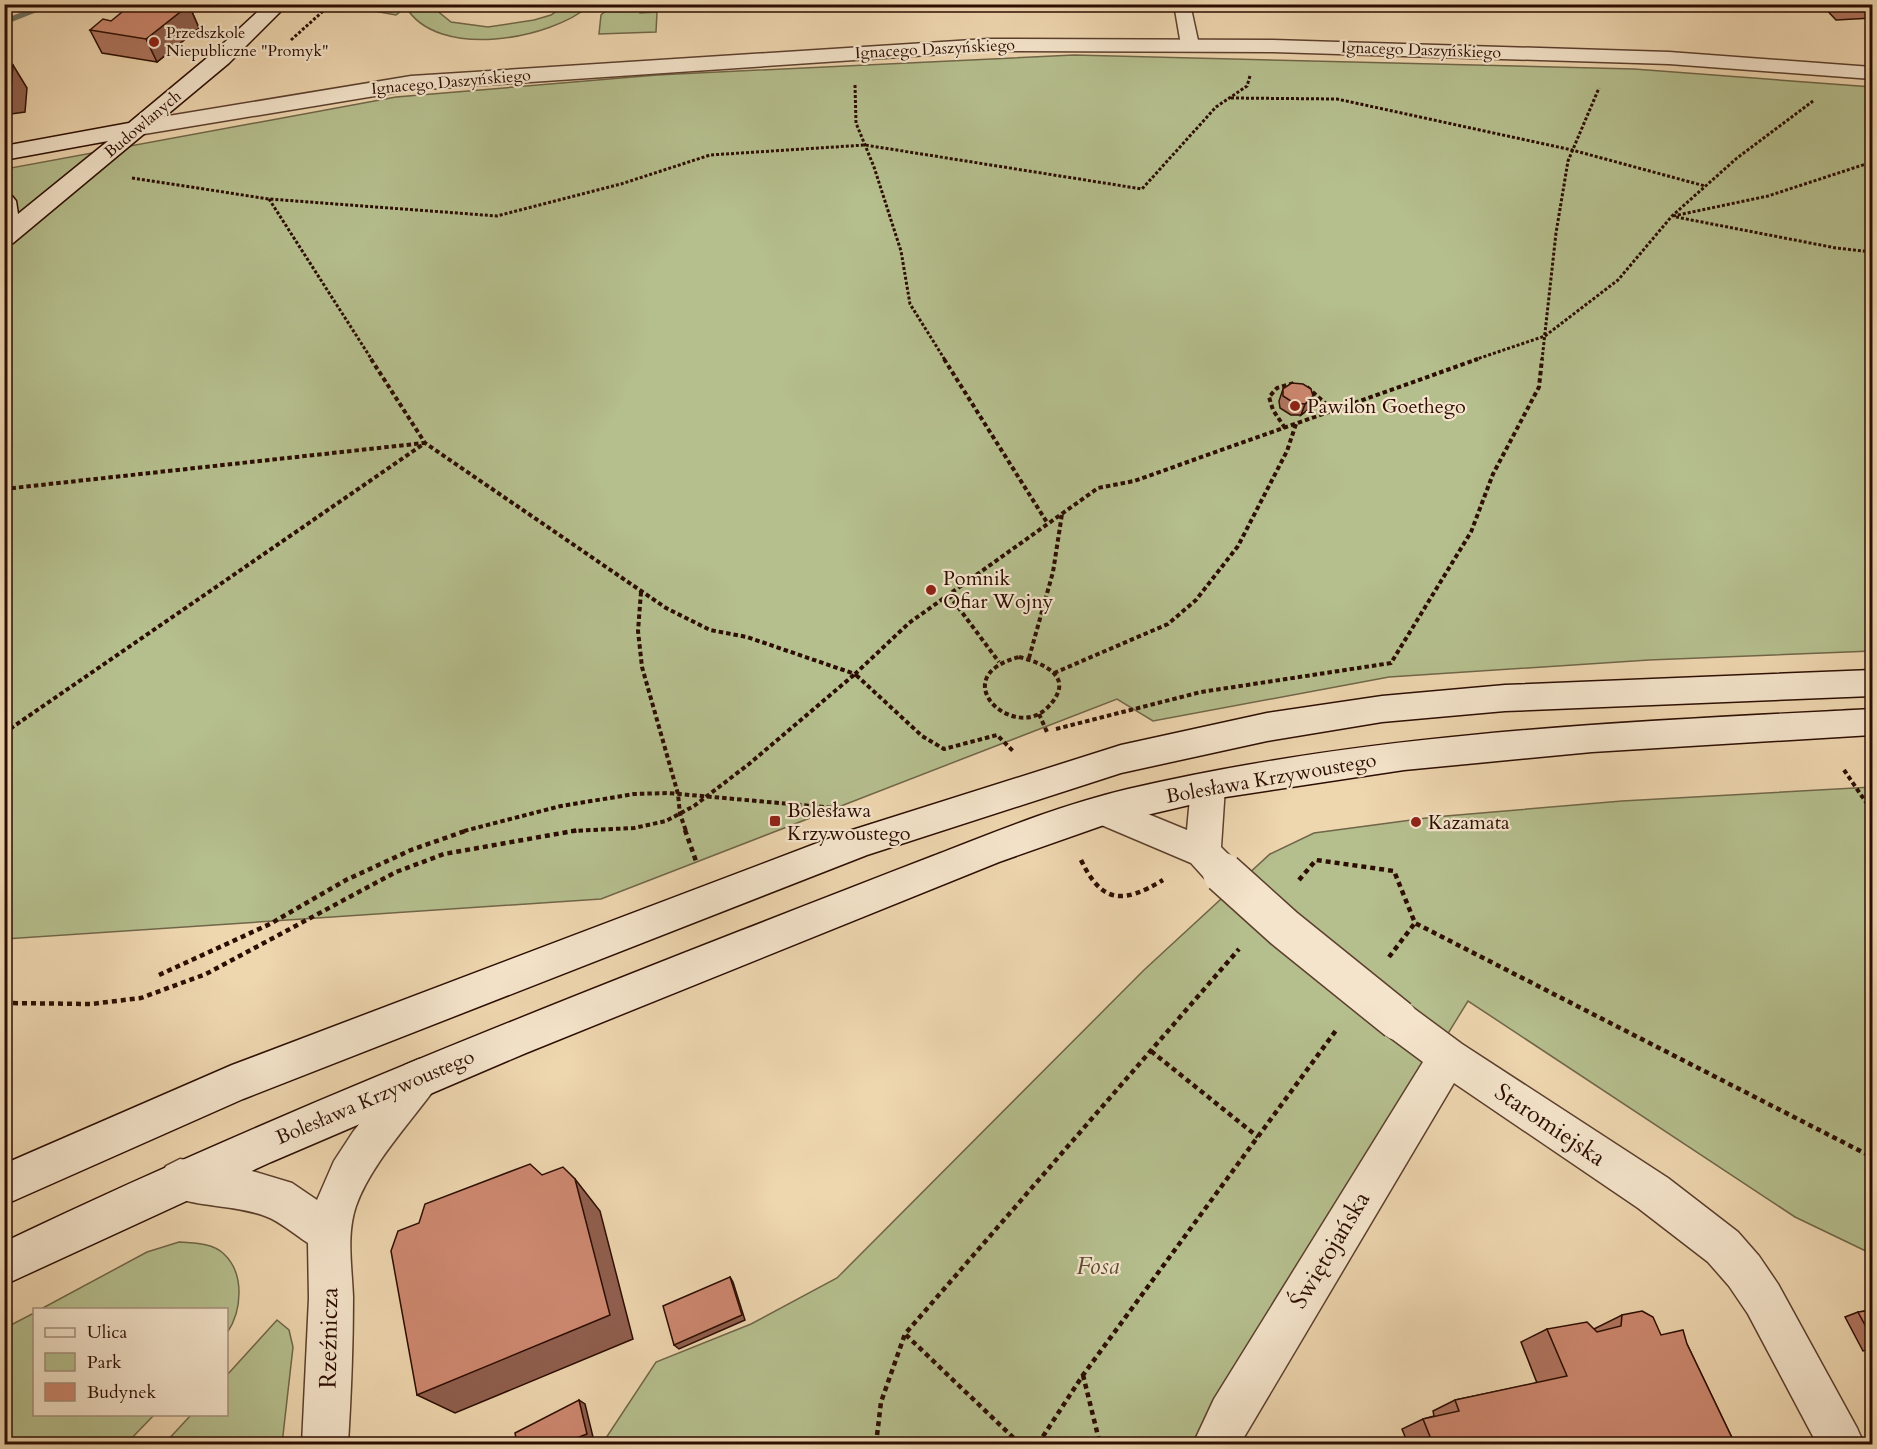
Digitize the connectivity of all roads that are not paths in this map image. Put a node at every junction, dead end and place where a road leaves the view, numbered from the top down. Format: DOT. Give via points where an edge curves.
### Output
graph roads {
  1 [pos="278,4"];
  2 [pos="1182,4"];
  3 [pos="1190,45"];
  4 [pos="1872,73"];
  5 [pos="138,128"];
  6 [pos="4,153"];
  7 [pos="4,201"];
  8 [pos="4,227"];
  9 [pos="4,238"];
  10 [pos="1872,683"];
  11 [pos="1872,722"];
  12 [pos="1208,787"];
  13 [pos="1104,811"];
  14 [pos="1213,862"];
  15 [pos="1448,1057"];
  16 [pos="419,1078"];
  17 [pos="180,1180"];
  18 [pos="4,1185"];
  19 [pos="328,1232"];
  20 [pos="4,1264"];
  21 [pos="325,1444"];
  22 [pos="1216,1444"];
  23 [pos="1841,1444"];
  1 -- 5 [label="street, Budowlanych"];
  2 -- 3 [label="lane"];
  3 -- 4 [label="street, Ignacego Daszyńskiego" via="1670,58"];
  3 -- 5 [label="street, Ignacego Daszyńskiego" via="988,45 453,79 370,88"];
  5 -- 6 [label="street, Ignacego Daszyńskiego"];
  5 -- 9 [label="street, Budowlanych"];
  7 -- 8 [label="street"];
  10 -- 18 [label="street" via="1505,698 1382,709 1267,727 1121,759 861,842 232,1084"];
  11 -- 12 [label="street, Bolesława Krzywoustego" via="1536,744 1376,759"];
  12 -- 13 [label="street, Bolesława Krzywoustego"];
  12 -- 14 [label="street"];
  13 -- 14 [label="street, Staromiejska"];
  13 -- 16 [label="street, Bolesława Krzywoustego" via="1038,832 785,929"];
  14 -- 15 [label="street, Staromiejska, bridge" via="1284,928"];
  15 -- 22 [label="street, Świętojańska"];
  15 -- 23 [label="street, Staromiejska" via="1653,1193 1723,1247 1763,1299"];
  16 -- 17 [label="street, Bolesława Krzywoustego"];
  16 -- 19 [label="street" via="357,1163 341,1191"];
  17 -- 19 [label="street" via="277,1198"];
  17 -- 20 [label="street, Bolesława Krzywoustego"];
  19 -- 21 [label="street, Rzeźnicza" via="331,1294"];
}
